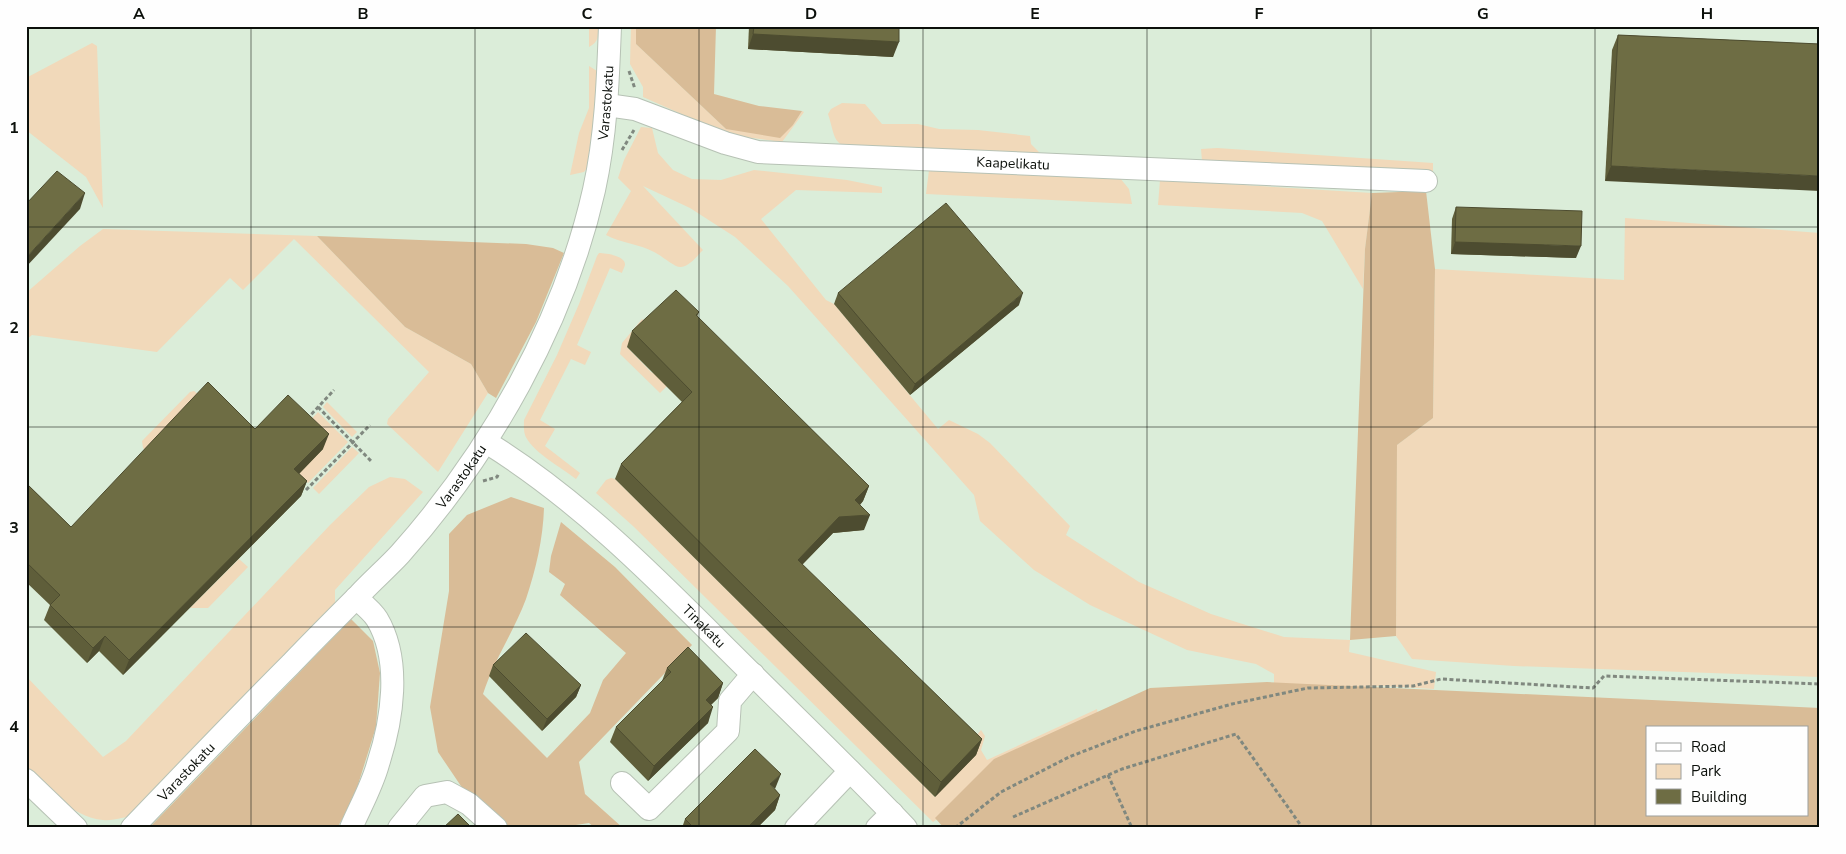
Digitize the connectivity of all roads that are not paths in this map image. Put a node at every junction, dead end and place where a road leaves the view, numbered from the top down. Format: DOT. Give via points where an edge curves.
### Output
graph roads {
  1 [pos="610,26"];
  2 [pos="608,105"];
  3 [pos="1426,181"];
  4 [pos="486,442"];
  5 [pos="356,598"];
  6 [pos="753,674"];
  7 [pos="850,771"];
  8 [pos="26,780"];
  9 [pos="622,783"];
  10 [pos="892,823"];
  11 [pos="76,828"];
  12 [pos="132,828"];
  13 [pos="351,828"];
  14 [pos="399,828"];
  15 [pos="496,828"];
  16 [pos="796,828"];
  1 -- 2 [label="street, Varastokatu"];
  2 -- 3 [label="street, Kaapelikatu" via="635,109 758,152"];
  2 -- 4 [label="street, Varastokatu" via="594,191 582,237 535,353"];
  4 -- 5 [label="street, Varastokatu" via="399,555"];
  4 -- 6 [label="street, Tinakatu" via="600,526"];
  5 -- 12 [label="street, Varastokatu"];
  5 -- 13 [label="street" via="377,618 383,631 393,681 392,704 378,765"];
  6 -- 7 [label="street, Tinakatu"];
  6 -- 9 [label="street" via="730,701 728,730 649,809"];
  7 -- 10 [label="street, Tinakatu"];
  7 -- 16 [label="street"];
  8 -- 11 [label="street"];
  14 -- 15 [label="street" via="425,796 447,792 470,804"];
}
